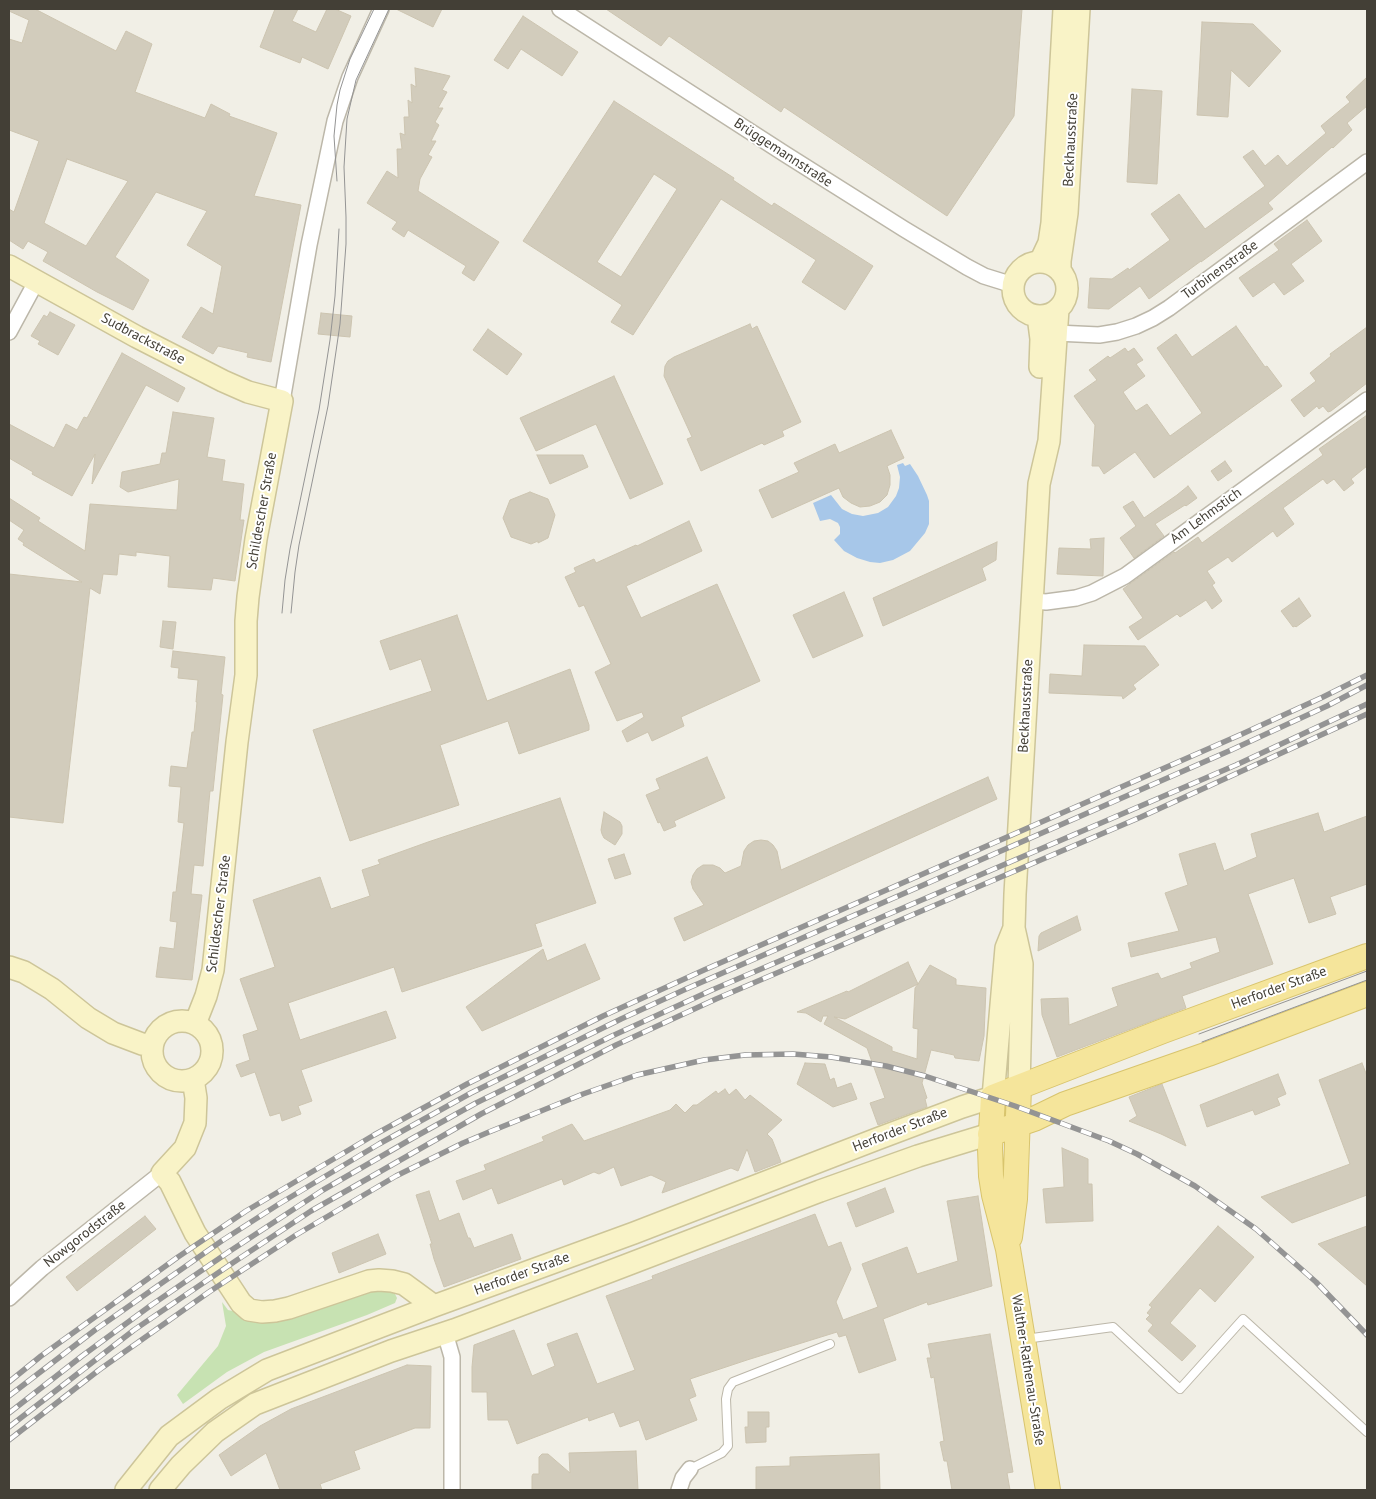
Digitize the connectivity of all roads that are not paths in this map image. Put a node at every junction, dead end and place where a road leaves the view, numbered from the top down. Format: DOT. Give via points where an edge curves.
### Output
graph roads {
  1 [pos="381,9"];
  2 [pos="560,9"];
  3 [pos="1064,9"];
  4 [pos="1079,9"];
  5 [pos="1367,162"];
  6 [pos="1040,262"];
  7 [pos="9,266"];
  8 [pos="1060,271"];
  9 [pos="36,282"];
  10 [pos="1013,285"];
  11 [pos="1058,309"];
  12 [pos="1038,316"];
  13 [pos="9,332"];
  14 [pos="1056,333"];
  15 [pos="1367,400"];
  16 [pos="282,401"];
  17 [pos="1039,484"];
  18 [pos="1032,601"];
  19 [pos="1014,928"];
  20 [pos="1367,956"];
  21 [pos="9,967"];
  22 [pos="1367,994"];
  23 [pos="195,1024"];
  24 [pos="152,1045"];
  25 [pos="193,1079"];
  26 [pos="1018,1088"];
  27 [pos="993,1097"];
  28 [pos="1017,1125"];
  29 [pos="990,1134"];
  30 [pos="162,1173"];
  31 [pos="634,1233"];
  32 [pos="1008,1249"];
  33 [pos="611,1272"];
  34 [pos="9,1298"];
  35 [pos="434,1306"];
  36 [pos="445,1333"];
  37 [pos="1023,1339"];
  38 [pos="830,1344"];
  39 [pos="1367,1432"];
  40 [pos="690,1469"];
  41 [pos="126,1490"];
  42 [pos="160,1490"];
  43 [pos="452,1490"];
  44 [pos="679,1490"];
  45 [pos="1048,1490"];
  1 -- 16 [label="street, Schildescher Straße" via="350,77 335,121"];
  2 -- 10 [label="street, Brüggemannstraße" via="904,229 984,276"];
  3 -- 6 [label="street, Beckhausstraße" via="1052,223 1049,243"];
  4 -- 8 [label="street, Beckhausstraße" via="1067,213"];
  5 -- 14 [label="street, Turbinenstraße" via="1153,318 1108,333"];
  6 -- 8 [label="street"];
  6 -- 10 [label="street" via="1021,270"];
  7 -- 9 [label="street, Sudbrackstraße"];
  8 -- 11 [label="street" via="1067,283 1067,291"];
  9 -- 13 [label="street"];
  9 -- 16 [label="street, Sudbrackstraße" via="223,381"];
  10 -- 12 [label="street" via="1017,303 1029,314"];
  11 -- 12 [label="street" via="1046,316"];
  11 -- 14 [label="street, Beckhausstraße"];
  12 -- 17 [label="street, Beckhausstraße" via="1041,354 1035,455"];
  14 -- 17 [label="street, Beckhausstraße" via="1049,441"];
  15 -- 18 [label="street, Am Lehmstich" via="1119,580 1076,598"];
  16 -- 23 [label="street, Schildescher Straße" via="249,590 246,675 213,970"];
  17 -- 18 [label="street, Beckhausstraße"];
  18 -- 19 [label="street, Beckhausstraße"];
  19 -- 26 [label="street, Beckhausstraße" via="1022,964"];
  19 -- 27 [label="street, Beckhausstraße" via="1006,948"];
  20 -- 26 [label="main road, Herforder Straße"];
  21 -- 24 [label="street" via="52,989 106,1029"];
  22 -- 28 [label="main road, Herforder Straße" via="1065,1104"];
  23 -- 24 [label="street" via="173,1022 156,1035"];
  23 -- 25 [label="street" via="207,1035 211,1050 207,1066"];
  24 -- 25 [label="street" via="156,1066 164,1074 174,1080"];
  25 -- 30 [label="street" via="195,1123 185,1148"];
  26 -- 27 [label="main road, Herforder Straße"];
  26 -- 28 [label="main road, Beckhausstraße"];
  27 -- 29 [label="main road, Walther-Rathenau-Straße"];
  27 -- 31 [label="street, Herforder Straße"];
  28 -- 29 [label="main road, Herforder Straße"];
  28 -- 32 [label="main road, Walther-Rathenau-Straße" via="1015,1199"];
  29 -- 32 [label="main road, Walther-Rathenau-Straße" via="994,1195"];
  29 -- 33 [label="street, Herforder Straße" via="866,1174"];
  30 -- 34 [label="street, Nowgorodstraße"];
  30 -- 35 [label="street" via="170,1182 195,1233 241,1303 249,1310 262,1312 289,1308 379,1280 404,1284"];
  31 -- 33 [label="street" via="627,1246 610,1256"];
  31 -- 35 [label="street, Herforder Straße"];
  32 -- 37 [label="main road, Walther-Rathenau-Straße"];
  33 -- 36 [label="street, Herforder Straße"];
  35 -- 36 [label="street"];
  35 -- 41 [label="street, Herforder Straße" via="267,1370 219,1399 170,1436"];
  36 -- 42 [label="street, Herforder Straße" via="255,1404 215,1432"];
  36 -- 43 [label="street" via="452,1357"];
  37 -- 39 [label="lane" via="1113,1327 1180,1389 1243,1319"];
  37 -- 45 [label="main road, Walther-Rathenau-Straße"];
  38 -- 40 [label="lane" via="733,1382 726,1399 728,1446 722,1453"];
  40 -- 44 [label="street"];
}
